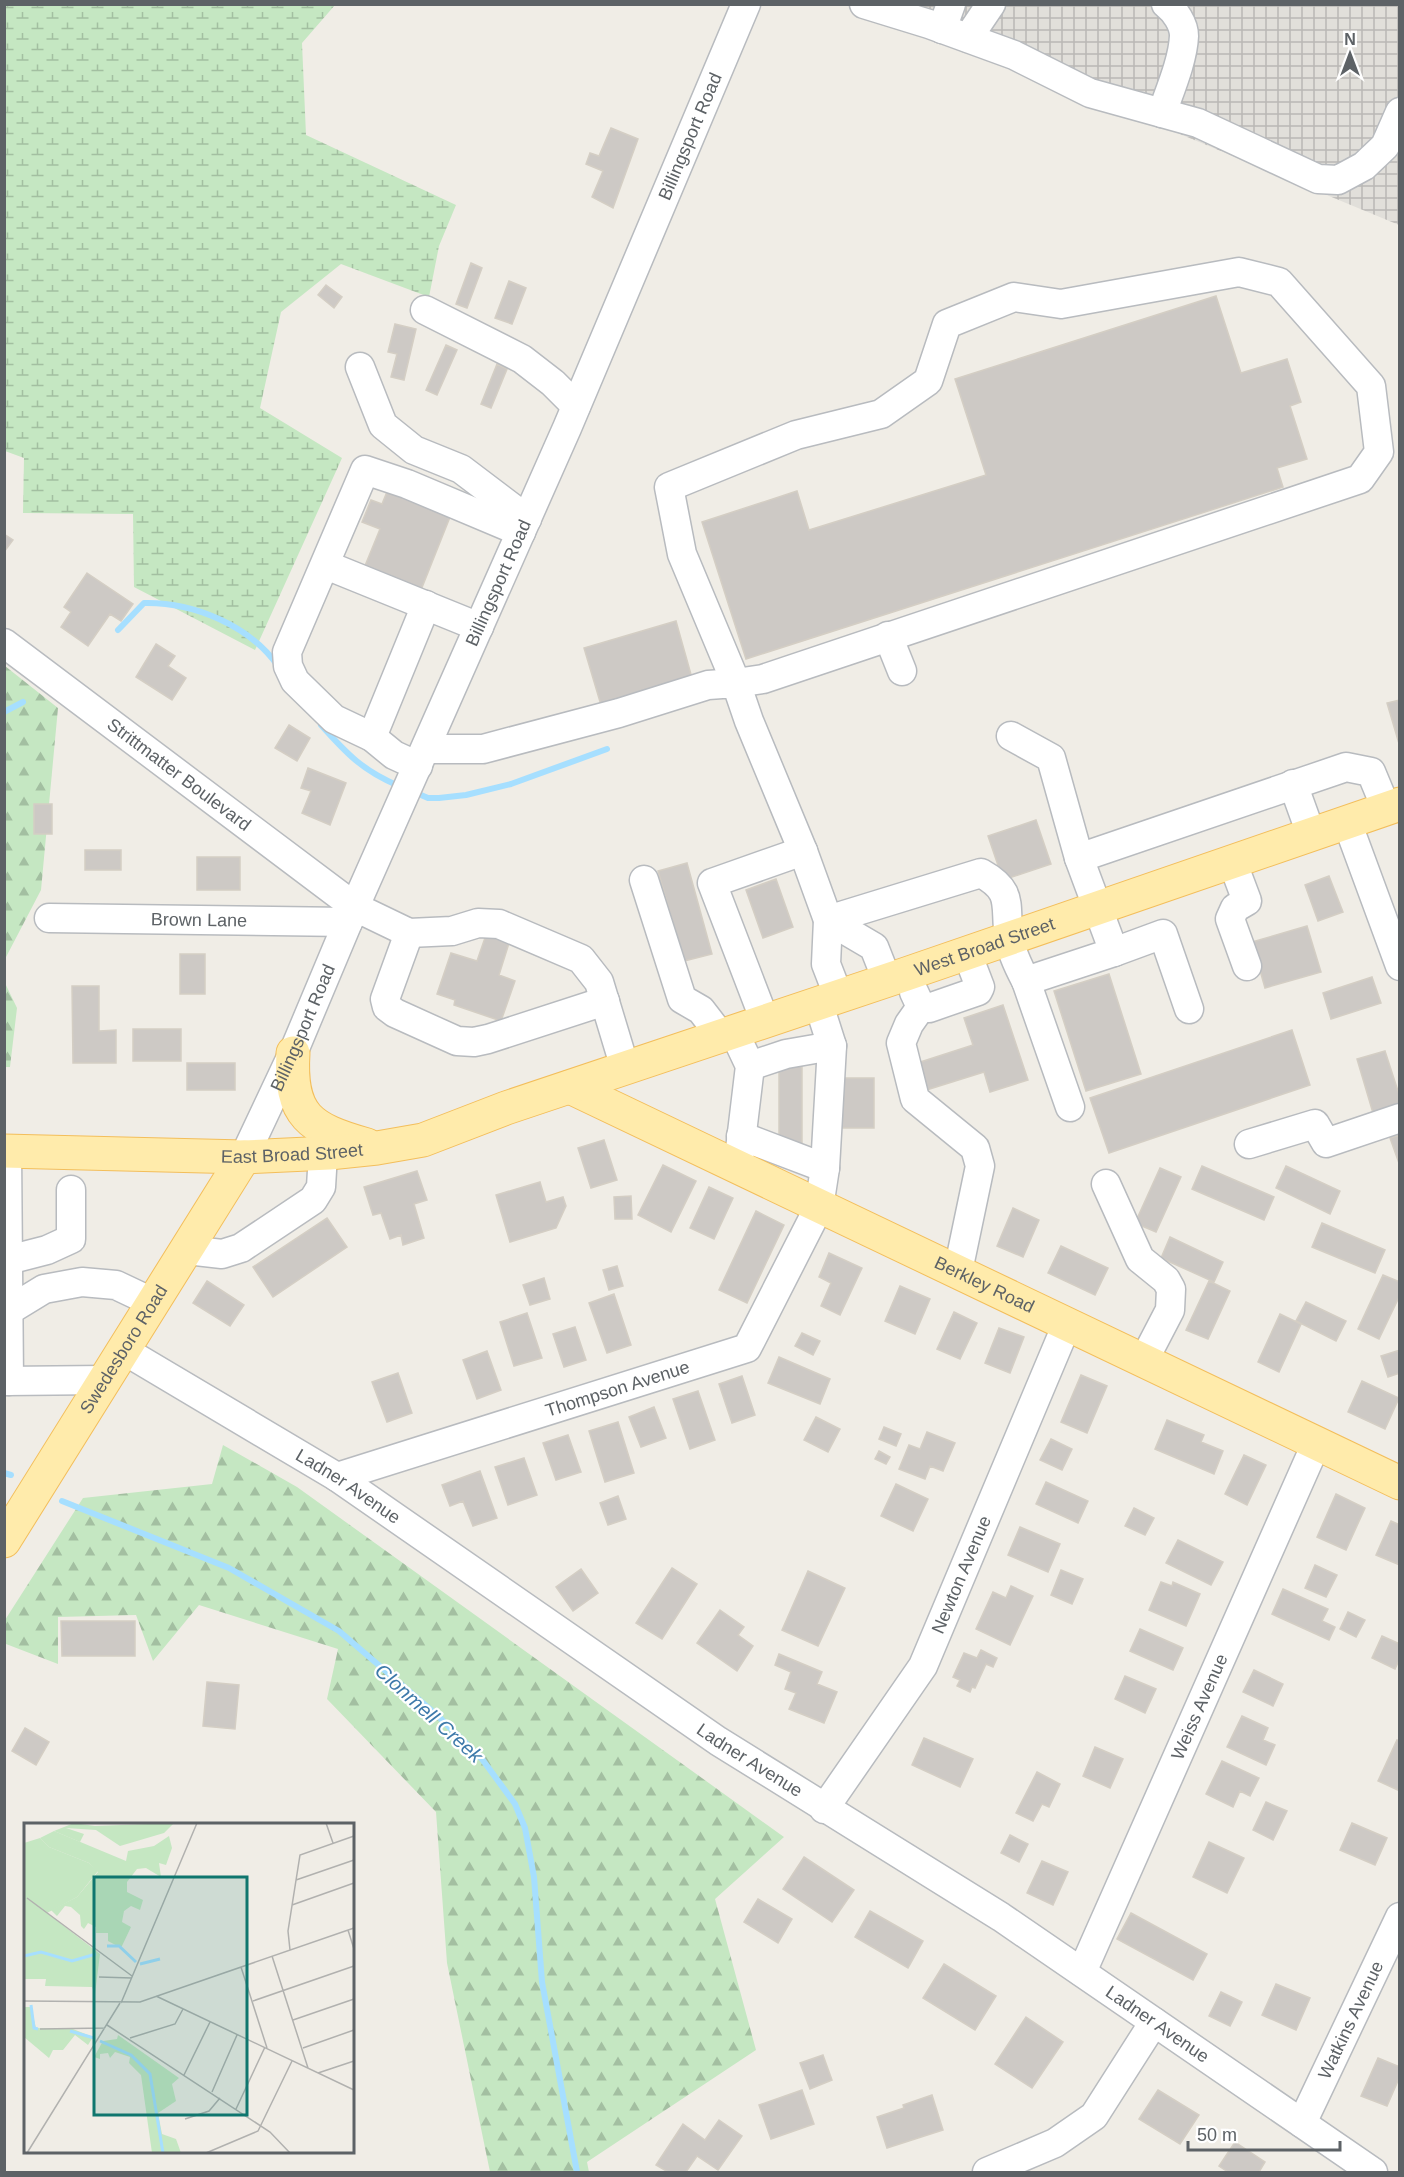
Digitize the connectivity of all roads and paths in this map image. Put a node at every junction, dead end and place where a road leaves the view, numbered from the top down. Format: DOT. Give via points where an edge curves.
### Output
graph roads {
  1 [pos="746,4"];
  2 [pos="864,4"];
  3 [pos="991,4"];
  4 [pos="1166,4"];
  5 [pos="954,24"];
  6 [pos="1400,112"];
  7 [pos="1162,113"];
  8 [pos="425,310"];
  9 [pos="360,367"];
  10 [pos="576,406"];
  11 [pos="524,525"];
  12 [pos="326,565"];
  13 [pos="426,605"];
  14 [pos="479,627"];
  15 [pos="888,636"];
  16 [pos="4,643"];
  17 [pos="902,671"];
  18 [pos="736,683"];
  19 [pos="372,736"];
  20 [pos="1011,736"];
  21 [pos="415,773"];
  22 [pos="1293,784"];
  23 [pos="1393,806"];
  24 [pos="1347,822"];
  25 [pos="1311,834"];
  26 [pos="803,851"];
  27 [pos="1078,858"];
  28 [pos="1232,861"];
  29 [pos="644,880"];
  30 [pos="1098,908"];
  31 [pos="351,914"];
  32 [pos="49,918"];
  33 [pos="828,920"];
  34 [pos="409,933"];
  35 [pos="1009,938"];
  36 [pos="1114,952"];
  37 [pos="967,953"];
  38 [pos="1247,966"];
  39 [pos="1400,966"];
  40 [pos="896,977"];
  41 [pos="1026,981"];
  42 [pos="828,999"];
  43 [pos="605,1001"];
  44 [pos="921,1007"];
  45 [pos="1189,1009"];
  46 [pos="765,1021"];
  47 [pos="727,1034"];
  48 [pos="832,1046"];
  49 [pos="293,1053"];
  50 [pos="750,1066"];
  51 [pos="625,1068"];
  52 [pos="570,1087"];
  53 [pos="1070,1107"];
  54 [pos="1400,1118"];
  55 [pos="1249,1144"];
  56 [pos="377,1148"];
  57 [pos="6,1151"];
  58 [pos="740,1151"];
  59 [pos="323,1154"];
  60 [pos="244,1157"];
  61 [pos="825,1168"];
  62 [pos="1106,1184"];
  63 [pos="71,1190"];
  64 [pos="819,1207"];
  65 [pos="187,1250"];
  66 [pos="8,1260"];
  67 [pos="958,1271"];
  68 [pos="154,1303"];
  69 [pos="8,1311"];
  70 [pos="1067,1324"];
  71 [pos="124,1351"];
  72 [pos="1144,1360"];
  73 [pos="106,1380"];
  74 [pos="7,1381"];
  75 [pos="1316,1444"];
  76 [pos="337,1477"];
  77 [pos="1400,1483"];
  78 [pos="4,1541"];
  79 [pos="824,1809"];
  80 [pos="1400,1917"];
  81 [pos="1082,1972"];
  82 [pos="1154,2022"];
  83 [pos="1302,2123"];
  84 [pos="987,2172"];
  85 [pos="1373,2172"];
  1 -- 10 [label="street, Billingsport Road"];
  2 -- 5 [label="street"];
  3 -- 5 [label="street"];
  4 -- 7 [label="street" via="1174,10 1184,34"];
  5 -- 7 [label="street" via="1090,93"];
  6 -- 7 [label="street" via="1385,146 1364,166 1338,180 1318,179 1198,123"];
  8 -- 10 [label="street" via="522,359"];
  9 -- 11 [label="street" via="383,425 414,450 461,470"];
  10 -- 11 [label="street, Billingsport Road"];
  11 -- 12 [label="street" via="365,470"];
  11 -- 14 [label="street, Billingsport Road"];
  12 -- 13 [label="street"];
  12 -- 19 [label="street" via="287,652 288,666 296,681 334,719"];
  13 -- 14 [label="street"];
  13 -- 19 [label="street"];
  14 -- 21 [label="street, Billingsport Road"];
  15 -- 17 [label="street"];
  15 -- 18 [label="street" via="763,679"];
  15 -- 18 [label="street" via="1360,479 1379,452 1371,387 1279,282 1239,272 1061,304 1014,297 948,324 928,381 881,414 796,435 669,487 682,554"];
  16 -- 31 [label="street, Strittmatter Boulevard"];
  18 -- 21 [label="street" via="708,685 483,749"];
  18 -- 26 [label="street"];
  19 -- 21 [label="street"];
  20 -- 27 [label="street" via="1051,758"];
  21 -- 31 [label="street, Billingsport Road"];
  22 -- 23 [label="street" via="1346,767 1371,772"];
  22 -- 25 [label="street"];
  22 -- 27 [label="street"];
  23 -- 24 [label="main road, West Broad Street"];
  24 -- 25 [label="main road, West Broad Street"];
  24 -- 39 [label="street"];
  25 -- 28 [label="main road, West Broad Street"];
  26 -- 33 [label="street"];
  26 -- 46 [label="street" via="712,883"];
  27 -- 30 [label="street"];
  28 -- 30 [label="main road, West Broad Street"];
  28 -- 38 [label="street" via="1247,901 1235,908 1230,919"];
  29 -- 47 [label="street" via="682,999"];
  30 -- 35 [label="main road, West Broad Street"];
  30 -- 36 [label="street"];
  31 -- 32 [label="street, Brown Lane"];
  31 -- 34 [label="street"];
  31 -- 49 [label="street, Billingsport Road"];
  33 -- 35 [label="street" via="981,873 996,881 1007,901"];
  33 -- 40 [label="street" via="874,946"];
  33 -- 42 [label="street"];
  34 -- 43 [label="street" via="452,931 478,923 499,924 581,959 599,982"];
  34 -- 43 [label="street" via="385,999 387,1007 457,1041 488,1039"];
  35 -- 37 [label="main road, West Broad Street"];
  35 -- 41 [label="street"];
  36 -- 41 [label="street"];
  36 -- 45 [label="street" via="1163,934"];
  37 -- 40 [label="main road, West Broad Street"];
  37 -- 44 [label="street" via="980,987 978,991 929,1008"];
  40 -- 42 [label="main road, West Broad Street"];
  40 -- 44 [label="street"];
  41 -- 53 [label="street"];
  42 -- 46 [label="main road, West Broad Street"];
  42 -- 48 [label="street"];
  43 -- 51 [label="street"];
  44 -- 67 [label="street" via="901,1043 915,1099 975,1148 980,1166"];
  46 -- 47 [label="main road, West Broad Street"];
  47 -- 50 [label="street"];
  47 -- 51 [label="main road, West Broad Street"];
  48 -- 50 [label="street" via="786,1054"];
  48 -- 61 [label="street, Thompson Avenue"];
  49 -- 56 [label="main road" via="294,1094 304,1116 330,1134"];
  49 -- 60 [label="street, Billingsport Road"];
  50 -- 58 [label="street"];
  51 -- 52 [label="main road, West Broad Street"];
  52 -- 56 [label="main road, East Broad Street" via="423,1140"];
  52 -- 58 [label="main road, Berkley Road"];
  54 -- 55 [label="street" via="1326,1143 1315,1124"];
  56 -- 59 [label="main road, East Broad Street"];
  57 -- 60 [label="main road, East Broad Street"];
  57 -- 66 [label="street"];
  58 -- 61 [label="street"];
  58 -- 64 [label="main road, Berkley Road"];
  59 -- 60 [label="main road, East Broad Street"];
  59 -- 65 [label="street" via="321,1187 313,1200 241,1248 222,1254"];
  60 -- 65 [label="main road, Swedesboro Road"];
  61 -- 64 [label="street, Thompson Avenue"];
  62 -- 72 [label="street" via="1140,1259 1171,1288 1170,1310"];
  63 -- 66 [label="street" via="71,1239"];
  64 -- 67 [label="main road, Berkley Road"];
  64 -- 76 [label="street, Thompson Avenue" via="747,1348"];
  65 -- 68 [label="main road, Swedesboro Road"];
  66 -- 69 [label="street"];
  67 -- 70 [label="main road, Berkley Road"];
  68 -- 69 [label="street" via="117,1285 81,1282 45,1289"];
  68 -- 71 [label="main road, Swedesboro Road"];
  69 -- 74 [label="street"];
  70 -- 72 [label="main road, Berkley Road"];
  70 -- 79 [label="street, Newton Avenue" via="923,1666"];
  71 -- 73 [label="main road, Swedesboro Road"];
  71 -- 76 [label="street, Ladner Avenue"];
  72 -- 75 [label="main road, Berkley Road"];
  73 -- 74 [label="street"];
  73 -- 78 [label="main road, Swedesboro Road"];
  75 -- 77 [label="main road, Berkley Road"];
  75 -- 81 [label="street, Weiss Avenue"];
  76 -- 79 [label="street, Ladner Avenue" via="718,1741"];
  79 -- 81 [label="street, Ladner Avenue" via="1001,1917"];
  80 -- 83 [label="street, Watkins Avenue"];
  81 -- 82 [label="street, Ladner Avenue"];
  82 -- 83 [label="street, Ladner Avenue"];
  82 -- 84 [label="street" via="1094,2116 1055,2143"];
  83 -- 85 [label="street, Ladner Avenue"];
}
